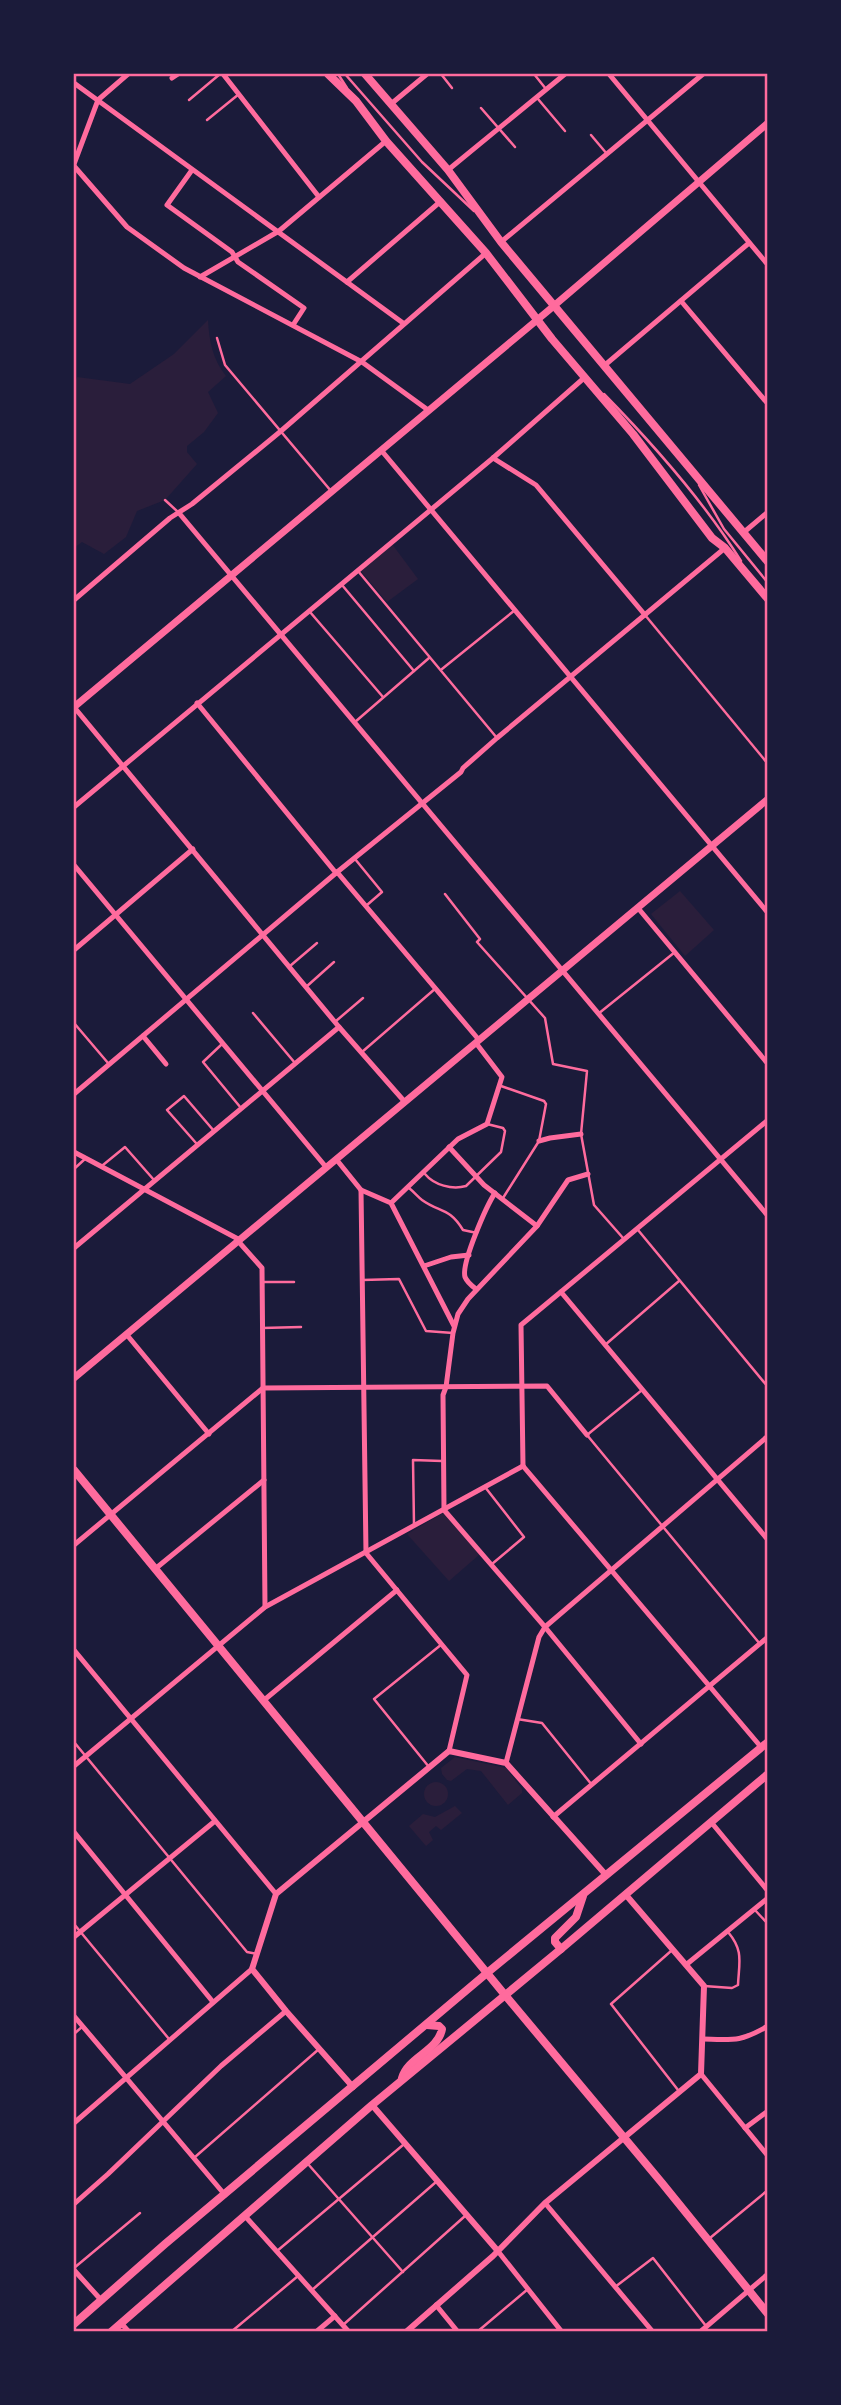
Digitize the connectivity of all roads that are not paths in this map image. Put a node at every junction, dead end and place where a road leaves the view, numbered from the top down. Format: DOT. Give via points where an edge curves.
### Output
graph roads {
  1 [pos="128,74"];
  2 [pos="222,74"];
  3 [pos="328,74"];
  4 [pos="338,74"];
  5 [pos="345,74"];
  6 [pos="365,74"];
  7 [pos="427,74"];
  8 [pos="441,74"];
  9 [pos="534,74"];
  10 [pos="565,74"];
  11 [pos="609,74"];
  12 [pos="703,74"];
  13 [pos="74,83"];
  14 [pos="452,88"];
  15 [pos="546,89"];
  16 [pos="239,94"];
  17 [pos="537,97"];
  18 [pos="98,100"];
  19 [pos="189,100"];
  20 [pos="356,101"];
  21 [pos="391,104"];
  22 [pos="481,108"];
  23 [pos="207,120"];
  24 [pos="648,120"];
  25 [pos="768,123"];
  26 [pos="499,129"];
  27 [pos="565,131"];
  28 [pos="591,135"];
  29 [pos="386,141"];
  30 [pos="516,147"];
  31 [pos="607,154"];
  32 [pos="74,165"];
  33 [pos="192,170"];
  34 [pos="448,170"];
  35 [pos="698,183"];
  36 [pos="319,197"];
  37 [pos="441,201"];
  38 [pos="486,223"];
  39 [pos="279,231"];
  40 [pos="501,242"];
  41 [pos="749,243"];
  42 [pos="486,253"];
  43 [pos="234,258"];
  44 [pos="768,265"];
  45 [pos="200,277"];
  46 [pos="347,282"];
  47 [pos="681,301"];
  48 [pos="554,306"];
  49 [pos="538,320"];
  50 [pos="403,323"];
  51 [pos="293,325"];
  52 [pos="216,338"];
  53 [pos="569,359"];
  54 [pos="362,362"];
  55 [pos="605,365"];
  56 [pos="584,378"];
  57 [pos="768,404"];
  58 [pos="428,410"];
  59 [pos="281,431"];
  60 [pos="381,450"];
  61 [pos="493,458"];
  62 [pos="692,472"];
  63 [pos="331,491"];
  64 [pos="165,500"];
  65 [pos="431,509"];
  66 [pos="768,512"];
  67 [pos="179,513"];
  68 [pos="743,533"];
  69 [pos="725,548"];
  70 [pos="768,562"];
  71 [pos="357,569"];
  72 [pos="231,575"];
  73 [pos="340,583"];
  74 [pos="768,583"];
  75 [pos="756,586"];
  76 [pos="768,599"];
  77 [pos="74,600"];
  78 [pos="309,610"];
  79 [pos="516,610"];
  80 [pos="645,615"];
  81 [pos="281,633"];
  82 [pos="429,658"];
  83 [pos="441,670"];
  84 [pos="414,671"];
  85 [pos="570,677"];
  86 [pos="383,697"];
  87 [pos="197,703"];
  88 [pos="74,707"];
  89 [pos="355,722"];
  90 [pos="497,738"];
  91 [pos="768,764"];
  92 [pos="123,766"];
  93 [pos="768,799"];
  94 [pos="422,803"];
  95 [pos="74,807"];
  96 [pos="712,845"];
  97 [pos="193,849"];
  98 [pos="354,858"];
  99 [pos="74,865"];
  100 [pos="337,872"];
  101 [pos="445,894"];
  102 [pos="367,905"];
  103 [pos="638,908"];
  104 [pos="768,913"];
  105 [pos="114,915"];
  106 [pos="262,934"];
  107 [pos="317,943"];
  108 [pos="74,950"];
  109 [pos="675,952"];
  110 [pos="334,962"];
  111 [pos="289,966"];
  112 [pos="563,971"];
  113 [pos="306,987"];
  114 [pos="436,988"];
  115 [pos="363,998"];
  116 [pos="186,1000"];
  117 [pos="527,1000"];
  118 [pos="253,1013"];
  119 [pos="598,1014"];
  120 [pos="74,1025"];
  121 [pos="337,1025"];
  122 [pos="143,1036"];
  123 [pos="477,1041"];
  124 [pos="223,1044"];
  125 [pos="362,1052"];
  126 [pos="766,1060"];
  127 [pos="295,1063"];
  128 [pos="109,1064"];
  129 [pos="166,1064"];
  130 [pos="500,1085"];
  131 [pos="262,1090"];
  132 [pos="74,1094"];
  133 [pos="404,1101"];
  134 [pos="241,1108"];
  135 [pos="765,1122"];
  136 [pos="487,1124"];
  137 [pos="768,1130"];
  138 [pos="214,1131"];
  139 [pos="581,1134"];
  140 [pos="539,1141"];
  141 [pos="198,1145"];
  142 [pos="449,1147"];
  143 [pos="74,1152"];
  144 [pos="86,1158"];
  145 [pos="719,1158"];
  146 [pos="336,1159"];
  147 [pos="101,1167"];
  148 [pos="326,1167"];
  149 [pos="74,1169"];
  150 [pos="424,1173"];
  151 [pos="588,1174"];
  152 [pos="477,1176"];
  153 [pos="154,1180"];
  154 [pos="409,1187"];
  155 [pos="143,1190"];
  156 [pos="360,1190"];
  157 [pos="495,1193"];
  158 [pos="503,1198"];
  159 [pos="391,1203"];
  160 [pos="768,1216"];
  161 [pos="537,1226"];
  162 [pos="636,1228"];
  163 [pos="477,1233"];
  164 [pos="623,1238"];
  165 [pos="239,1240"];
  166 [pos="74,1248"];
  167 [pos="469,1255"];
  168 [pos="424,1266"];
  169 [pos="362,1280"];
  170 [pos="679,1281"];
  171 [pos="262,1282"];
  172 [pos="294,1282"];
  173 [pos="476,1289"];
  174 [pos="561,1292"];
  175 [pos="301,1327"];
  176 [pos="262,1328"];
  177 [pos="454,1330"];
  178 [pos="127,1335"];
  179 [pos="605,1345"];
  180 [pos="74,1378"];
  181 [pos="522,1385"];
  182 [pos="446,1387"];
  183 [pos="768,1387"];
  184 [pos="263,1388"];
  185 [pos="364,1388"];
  186 [pos="642,1390"];
  187 [pos="208,1434"];
  188 [pos="587,1435"];
  189 [pos="768,1436"];
  190 [pos="443,1461"];
  191 [pos="523,1466"];
  192 [pos="74,1470"];
  193 [pos="717,1479"];
  194 [pos="264,1480"];
  195 [pos="485,1488"];
  196 [pos="444,1510"];
  197 [pos="110,1514"];
  198 [pos="414,1525"];
  199 [pos="662,1525"];
  200 [pos="768,1540"];
  201 [pos="74,1545"];
  202 [pos="366,1553"];
  203 [pos="491,1564"];
  204 [pos="155,1569"];
  205 [pos="610,1569"];
  206 [pos="397,1590"];
  207 [pos="265,1607"];
  208 [pos="545,1627"];
  209 [pos="768,1637"];
  210 [pos="442,1644"];
  211 [pos="760,1644"];
  212 [pos="218,1647"];
  213 [pos="74,1650"];
  214 [pos="709,1686"];
  215 [pos="262,1701"];
  216 [pos="131,1718"];
  217 [pos="517,1719"];
  218 [pos="74,1742"];
  219 [pos="641,1744"];
  220 [pos="764,1744"];
  221 [pos="449,1751"];
  222 [pos="85,1757"];
  223 [pos="506,1763"];
  224 [pos="74,1766"];
  225 [pos="429,1767"];
  226 [pos="768,1774"];
  227 [pos="592,1785"];
  228 [pos="553,1818"];
  229 [pos="215,1821"];
  230 [pos="364,1822"];
  231 [pos="711,1822"];
  232 [pos="74,1832"];
  233 [pos="169,1859"];
  234 [pos="606,1875"];
  235 [pos="768,1891"];
  236 [pos="276,1894"];
  237 [pos="584,1894"];
  238 [pos="125,1895"];
  239 [pos="625,1895"];
  240 [pos="768,1898"];
  241 [pos="754,1909"];
  242 [pos="74,1924"];
  243 [pos="768,1924"];
  244 [pos="727,1931"];
  245 [pos="80,1932"];
  246 [pos="74,1937"];
  247 [pos="561,1949"];
  248 [pos="673,1949"];
  249 [pos="257,1954"];
  250 [pos="687,1965"];
  251 [pos="252,1969"];
  252 [pos="488,1973"];
  253 [pos="705,1986"];
  254 [pos="505,1995"];
  255 [pos="213,2002"];
  256 [pos="286,2011"];
  257 [pos="74,2015"];
  258 [pos="425,2025"];
  259 [pos="83,2026"];
  260 [pos="768,2026"];
  261 [pos="74,2034"];
  262 [pos="169,2039"];
  263 [pos="703,2039"];
  264 [pos="319,2049"];
  265 [pos="701,2074"];
  266 [pos="125,2079"];
  267 [pos="401,2081"];
  268 [pos="353,2087"];
  269 [pos="680,2092"];
  270 [pos="372,2105"];
  271 [pos="768,2111"];
  272 [pos="162,2120"];
  273 [pos="74,2123"];
  274 [pos="745,2128"];
  275 [pos="624,2137"];
  276 [pos="406,2143"];
  277 [pos="768,2156"];
  278 [pos="194,2158"];
  279 [pos="306,2162"];
  280 [pos="438,2180"];
  281 [pos="768,2190"];
  282 [pos="225,2195"];
  283 [pos="338,2200"];
  284 [pos="545,2203"];
  285 [pos="74,2204"];
  286 [pos="140,2213"];
  287 [pos="468,2214"];
  288 [pos="245,2216"];
  289 [pos="371,2237"];
  290 [pos="707,2240"];
  291 [pos="497,2250"];
  292 [pos="277,2251"];
  293 [pos="74,2269"];
  294 [pos="403,2272"];
  295 [pos="768,2274"];
  296 [pos="298,2276"];
  297 [pos="615,2287"];
  298 [pos="528,2289"];
  299 [pos="312,2290"];
  300 [pos="747,2290"];
  301 [pos="102,2301"];
  302 [pos="436,2305"];
  303 [pos="768,2314"];
  304 [pos="335,2316"];
  305 [pos="121,2323"];
  306 [pos="74,2324"];
  307 [pos="343,2325"];
  308 [pos="557,2325"];
  309 [pos="706,2326"];
  310 [pos="110,2332"];
  311 [pos="129,2332"];
  312 [pos="231,2332"];
  313 [pos="316,2332"];
  314 [pos="349,2332"];
  315 [pos="406,2332"];
  316 [pos="458,2332"];
  317 [pos="477,2332"];
  318 [pos="549,2332"];
  319 [pos="562,2332"];
  320 [pos="653,2332"];
  321 [pos="700,2332"];
  1 -- 18 [label="street"];
  2 -- 16 [label="street"];
  2 -- 19 [label="lane"];
  3 -- 20 [label="main road"];
  4 -- 20 [label="lane"];
  5 -- 38 [label="lane" via="422,162"];
  6 -- 21 [label="main road"];
  7 -- 21 [label="street"];
  8 -- 14 [label="lane"];
  9 -- 15 [label="lane"];
  10 -- 15 [label="street"];
  11 -- 24 [label="street"];
  12 -- 24 [label="street"];
  13 -- 18 [label="street"];
  15 -- 17 [label="street"];
  16 -- 23 [label="lane"];
  16 -- 36 [label="street"];
  17 -- 26 [label="street"];
  17 -- 27 [label="lane"];
  18 -- 32 [label="street"];
  18 -- 33 [label="street"];
  20 -- 29 [label="main road"];
  21 -- 34 [label="main road"];
  22 -- 26 [label="lane"];
  24 -- 31 [label="street"];
  24 -- 35 [label="street"];
  25 -- 35 [label="main road"];
  26 -- 30 [label="lane"];
  26 -- 34 [label="street"];
  28 -- 31 [label="lane"];
  29 -- 36 [label="street"];
  29 -- 37 [label="main road"];
  31 -- 40 [label="street"];
  32 -- 45 [label="street" via="127,227"];
  33 -- 39 [label="street"];
  33 -- 43 [label="street" via="167,205"];
  34 -- 38 [label="main road"];
  35 -- 41 [label="street"];
  35 -- 48 [label="main road"];
  36 -- 39 [label="street"];
  37 -- 42 [label="main road"];
  37 -- 46 [label="street"];
  38 -- 40 [label="main road"];
  39 -- 43 [label="street"];
  39 -- 46 [label="street"];
  40 -- 48 [label="main road"];
  41 -- 44 [label="street"];
  41 -- 47 [label="street"];
  42 -- 49 [label="main road"];
  42 -- 50 [label="street"];
  43 -- 45 [label="street"];
  43 -- 51 [label="street" via="304,308"];
  45 -- 51 [label="street"];
  46 -- 50 [label="street"];
  47 -- 55 [label="street"];
  47 -- 57 [label="street"];
  48 -- 49 [label="main road"];
  48 -- 55 [label="main road"];
  49 -- 53 [label="main road"];
  49 -- 58 [label="main road"];
  50 -- 54 [label="street"];
  51 -- 54 [label="street"];
  52 -- 59 [label="lane" via="225,365"];
  53 -- 56 [label="main road"];
  53 -- 75 [label="lane" via="642,433 703,506"];
  54 -- 58 [label="street"];
  54 -- 59 [label="street"];
  55 -- 62 [label="main road"];
  56 -- 61 [label="street"];
  56 -- 69 [label="main road" via="712,538"];
  58 -- 60 [label="main road"];
  59 -- 63 [label="lane"];
  59 -- 67 [label="street"];
  60 -- 63 [label="main road"];
  60 -- 65 [label="street"];
  61 -- 65 [label="street"];
  61 -- 80 [label="street" via="536,485"];
  62 -- 68 [label="main road"];
  62 -- 74 [label="lane" via="724,528"];
  63 -- 72 [label="main road"];
  64 -- 67 [label="lane"];
  65 -- 71 [label="street"];
  65 -- 79 [label="street"];
  66 -- 68 [label="street"];
  67 -- 72 [label="street"];
  67 -- 77 [label="street"];
  68 -- 70 [label="main road"];
  69 -- 75 [label="main road"];
  69 -- 80 [label="street"];
  71 -- 73 [label="street"];
  71 -- 82 [label="lane"];
  72 -- 81 [label="street"];
  72 -- 88 [label="main road"];
  73 -- 78 [label="street"];
  73 -- 84 [label="lane"];
  75 -- 76 [label="main road"];
  78 -- 81 [label="street"];
  78 -- 86 [label="lane"];
  79 -- 83 [label="lane"];
  79 -- 85 [label="street"];
  80 -- 85 [label="street"];
  80 -- 91 [label="lane"];
  81 -- 87 [label="street"];
  81 -- 89 [label="street"];
  82 -- 83 [label="lane"];
  82 -- 84 [label="lane"];
  83 -- 90 [label="lane"];
  84 -- 86 [label="lane"];
  85 -- 90 [label="street"];
  85 -- 96 [label="street"];
  86 -- 89 [label="lane"];
  87 -- 92 [label="street"];
  87 -- 100 [label="street"];
  88 -- 92 [label="street"];
  89 -- 94 [label="street"];
  90 -- 94 [label="street"];
  92 -- 95 [label="street"];
  92 -- 97 [label="street"];
  93 -- 96 [label="main road"];
  94 -- 98 [label="street"];
  94 -- 112 [label="street"];
  96 -- 103 [label="main road"];
  96 -- 104 [label="street"];
  97 -- 105 [label="street"];
  97 -- 106 [label="street"];
  98 -- 100 [label="street"];
  98 -- 102 [label="lane" via="382,892"];
  99 -- 105 [label="street"];
  100 -- 102 [label="street"];
  100 -- 106 [label="street"];
  101 -- 117 [label="lane" via="480,939 477,942"];
  102 -- 114 [label="street"];
  103 -- 109 [label="street"];
  103 -- 112 [label="main road"];
  105 -- 108 [label="street"];
  105 -- 116 [label="street"];
  106 -- 111 [label="street"];
  106 -- 116 [label="street"];
  107 -- 111 [label="lane"];
  109 -- 119 [label="lane"];
  109 -- 126 [label="street"];
  110 -- 113 [label="lane"];
  111 -- 113 [label="street"];
  112 -- 117 [label="main road"];
  112 -- 119 [label="street"];
  113 -- 121 [label="street"];
  114 -- 123 [label="street"];
  114 -- 125 [label="lane"];
  115 -- 121 [label="lane"];
  116 -- 122 [label="street"];
  116 -- 124 [label="street"];
  117 -- 123 [label="main road"];
  117 -- 139 [label="lane" via="547,1023 553,1064 587,1071"];
  118 -- 127 [label="lane"];
  119 -- 145 [label="street"];
  120 -- 128 [label="lane"];
  121 -- 125 [label="street"];
  121 -- 127 [label="street"];
  122 -- 128 [label="street"];
  122 -- 129 [label="street"];
  123 -- 130 [label="street" via="501,1076"];
  123 -- 133 [label="main road"];
  124 -- 131 [label="street"];
  124 -- 134 [label="lane" via="203,1062"];
  125 -- 133 [label="street"];
  127 -- 131 [label="street"];
  128 -- 132 [label="street"];
  130 -- 136 [label="street"];
  130 -- 140 [label="lane" via="545,1102"];
  131 -- 134 [label="street"];
  131 -- 148 [label="street"];
  133 -- 146 [label="main road"];
  134 -- 138 [label="street"];
  135 -- 137 [label="street"];
  135 -- 145 [label="street"];
  136 -- 142 [label="street"];
  136 -- 152 [label="lane" via="503,1128 506,1134 501,1152"];
  138 -- 141 [label="street"];
  138 -- 141 [label="lane" via="184,1096 167,1110"];
  139 -- 140 [label="street"];
  139 -- 151 [label="lane"];
  140 -- 158 [label="lane"];
  141 -- 153 [label="street"];
  142 -- 150 [label="street"];
  142 -- 152 [label="street"];
  143 -- 144 [label="street"];
  144 -- 147 [label="street"];
  144 -- 149 [label="lane"];
  145 -- 160 [label="street"];
  145 -- 162 [label="street"];
  146 -- 148 [label="main road"];
  146 -- 156 [label="street"];
  147 -- 153 [label="lane" via="125,1147"];
  147 -- 155 [label="street"];
  148 -- 165 [label="main road"];
  150 -- 152 [label="lane" via="435,1183 458,1188"];
  150 -- 154 [label="street"];
  151 -- 161 [label="street" via="568,1180"];
  151 -- 164 [label="lane" via="594,1205"];
  152 -- 157 [label="street"];
  153 -- 155 [label="street"];
  154 -- 159 [label="street"];
  154 -- 163 [label="lane" via="425,1202 456,1218 463,1230"];
  155 -- 165 [label="street"];
  155 -- 166 [label="street"];
  156 -- 159 [label="street"];
  156 -- 169 [label="street"];
  157 -- 158 [label="street"];
  157 -- 163 [label="street"];
  158 -- 161 [label="street"];
  159 -- 168 [label="street"];
  161 -- 173 [label="street"];
  162 -- 164 [label="street"];
  162 -- 170 [label="lane"];
  163 -- 167 [label="street"];
  164 -- 174 [label="street"];
  165 -- 171 [label="street" via="262,1268"];
  165 -- 178 [label="main road"];
  167 -- 168 [label="street"];
  167 -- 173 [label="street" via="465,1276"];
  168 -- 177 [label="street"];
  169 -- 177 [label="lane" via="399,1279 426,1331"];
  169 -- 185 [label="street"];
  170 -- 179 [label="lane"];
  170 -- 183 [label="lane"];
  171 -- 172 [label="lane"];
  171 -- 176 [label="street"];
  173 -- 177 [label="street" via="458,1314"];
  174 -- 179 [label="street"];
  174 -- 181 [label="street" via="521,1325"];
  175 -- 176 [label="lane"];
  176 -- 184 [label="street"];
  177 -- 182 [label="street"];
  178 -- 180 [label="main road"];
  178 -- 187 [label="street"];
  179 -- 186 [label="street"];
  181 -- 182 [label="street"];
  181 -- 188 [label="street" via="547,1386"];
  181 -- 191 [label="street"];
  182 -- 185 [label="street"];
  182 -- 190 [label="street"];
  184 -- 185 [label="street"];
  184 -- 187 [label="street"];
  184 -- 194 [label="street"];
  185 -- 202 [label="street"];
  186 -- 188 [label="lane"];
  186 -- 193 [label="street"];
  187 -- 197 [label="street"];
  188 -- 199 [label="lane"];
  189 -- 193 [label="street"];
  190 -- 196 [label="street"];
  190 -- 198 [label="lane" via="413,1460"];
  191 -- 195 [label="street"];
  191 -- 205 [label="street"];
  192 -- 197 [label="main road"];
  193 -- 199 [label="street"];
  193 -- 200 [label="street"];
  194 -- 204 [label="street"];
  194 -- 207 [label="street"];
  195 -- 196 [label="street"];
  195 -- 203 [label="lane" via="524,1537"];
  196 -- 198 [label="street"];
  196 -- 203 [label="street"];
  197 -- 201 [label="street"];
  197 -- 204 [label="main road"];
  198 -- 202 [label="street"];
  199 -- 205 [label="street"];
  199 -- 211 [label="lane"];
  202 -- 206 [label="street"];
  202 -- 207 [label="street"];
  203 -- 208 [label="street"];
  204 -- 212 [label="main road"];
  205 -- 208 [label="street"];
  205 -- 214 [label="street"];
  206 -- 210 [label="street"];
  206 -- 215 [label="street"];
  207 -- 212 [label="street"];
  208 -- 217 [label="street"];
  208 -- 219 [label="street"];
  209 -- 211 [label="street"];
  210 -- 221 [label="street" via="467,1675"];
  210 -- 225 [label="lane" via="374,1699"];
  211 -- 214 [label="street"];
  212 -- 215 [label="main road"];
  212 -- 216 [label="street"];
  213 -- 216 [label="street"];
  214 -- 219 [label="street"];
  214 -- 220 [label="street"];
  215 -- 230 [label="main road"];
  216 -- 222 [label="street"];
  216 -- 229 [label="street"];
  217 -- 223 [label="street"];
  217 -- 227 [label="lane" via="542,1723"];
  218 -- 222 [label="lane"];
  219 -- 227 [label="street"];
  220 -- 234 [label="main road"];
  221 -- 223 [label="street"];
  221 -- 225 [label="street"];
  222 -- 224 [label="street"];
  222 -- 233 [label="lane"];
  223 -- 228 [label="street"];
  225 -- 230 [label="street"];
  226 -- 231 [label="main road"];
  227 -- 228 [label="street"];
  228 -- 234 [label="street"];
  229 -- 233 [label="street"];
  229 -- 236 [label="street"];
  230 -- 236 [label="street"];
  230 -- 252 [label="main road"];
  231 -- 235 [label="street"];
  231 -- 239 [label="main road"];
  232 -- 238 [label="street"];
  233 -- 238 [label="street"];
  233 -- 249 [label="lane" via="247,1952"];
  234 -- 237 [label="main road"];
  236 -- 249 [label="street"];
  237 -- 247 [label="main road" via="576,1917 555,1938"];
  237 -- 252 [label="main road"];
  238 -- 245 [label="street"];
  238 -- 255 [label="street"];
  239 -- 247 [label="main road"];
  239 -- 248 [label="street"];
  240 -- 241 [label="street"];
  241 -- 243 [label="lane"];
  241 -- 244 [label="street"];
  242 -- 245 [label="lane"];
  244 -- 250 [label="street"];
  244 -- 253 [label="lane" via="740,1952 738,1985"];
  245 -- 246 [label="street"];
  245 -- 262 [label="lane"];
  247 -- 254 [label="main road"];
  248 -- 250 [label="street"];
  248 -- 269 [label="lane" via="611,2004"];
  249 -- 251 [label="street"];
  250 -- 253 [label="street"];
  251 -- 255 [label="street"];
  251 -- 256 [label="street"];
  252 -- 254 [label="main road"];
  252 -- 258 [label="main road"];
  253 -- 263 [label="street"];
  254 -- 267 [label="main road"];
  254 -- 275 [label="main road"];
  255 -- 262 [label="street"];
  256 -- 264 [label="street"];
  256 -- 272 [label="street"];
  257 -- 259 [label="street"];
  258 -- 267 [label="main road" via="439,2026 441,2034 403,2073"];
  258 -- 268 [label="main road"];
  259 -- 261 [label="lane"];
  259 -- 266 [label="street"];
  260 -- 263 [label="street" via="739,2040"];
  262 -- 266 [label="street"];
  263 -- 265 [label="street"];
  264 -- 268 [label="street"];
  264 -- 278 [label="lane"];
  265 -- 269 [label="street"];
  265 -- 274 [label="street"];
  266 -- 272 [label="street"];
  266 -- 273 [label="street"];
  267 -- 270 [label="main road"];
  268 -- 282 [label="main road"];
  269 -- 275 [label="street"];
  270 -- 276 [label="street"];
  270 -- 279 [label="main road"];
  271 -- 274 [label="street"];
  272 -- 278 [label="street"];
  272 -- 285 [label="street"];
  274 -- 277 [label="street"];
  275 -- 284 [label="street"];
  275 -- 290 [label="main road"];
  276 -- 280 [label="street"];
  276 -- 283 [label="lane"];
  278 -- 282 [label="street"];
  279 -- 283 [label="lane"];
  279 -- 288 [label="main road"];
  280 -- 287 [label="street"];
  280 -- 289 [label="lane"];
  281 -- 290 [label="lane"];
  282 -- 301 [label="main road"];
  283 -- 289 [label="lane"];
  283 -- 292 [label="lane"];
  284 -- 291 [label="street"];
  284 -- 297 [label="street"];
  286 -- 293 [label="lane"];
  287 -- 291 [label="street"];
  287 -- 294 [label="lane"];
  288 -- 292 [label="street"];
  288 -- 305 [label="main road"];
  289 -- 294 [label="lane"];
  289 -- 299 [label="lane"];
  290 -- 300 [label="main road"];
  291 -- 298 [label="street"];
  291 -- 302 [label="street"];
  292 -- 296 [label="street"];
  293 -- 301 [label="street"];
  294 -- 307 [label="lane"];
  295 -- 300 [label="street"];
  296 -- 299 [label="street"];
  296 -- 312 [label="lane"];
  297 -- 309 [label="lane" via="653,2258"];
  297 -- 320 [label="street"];
  298 -- 308 [label="street"];
  298 -- 317 [label="lane"];
  299 -- 304 [label="street"];
  300 -- 303 [label="main road"];
  300 -- 309 [label="street"];
  301 -- 306 [label="main road"];
  302 -- 315 [label="street"];
  302 -- 316 [label="street"];
  304 -- 307 [label="street"];
  304 -- 313 [label="street"];
  305 -- 310 [label="main road"];
  305 -- 311 [label="street"];
  307 -- 314 [label="street"];
  308 -- 318 [label="street"];
  308 -- 319 [label="street"];
  309 -- 321 [label="street"];
}
